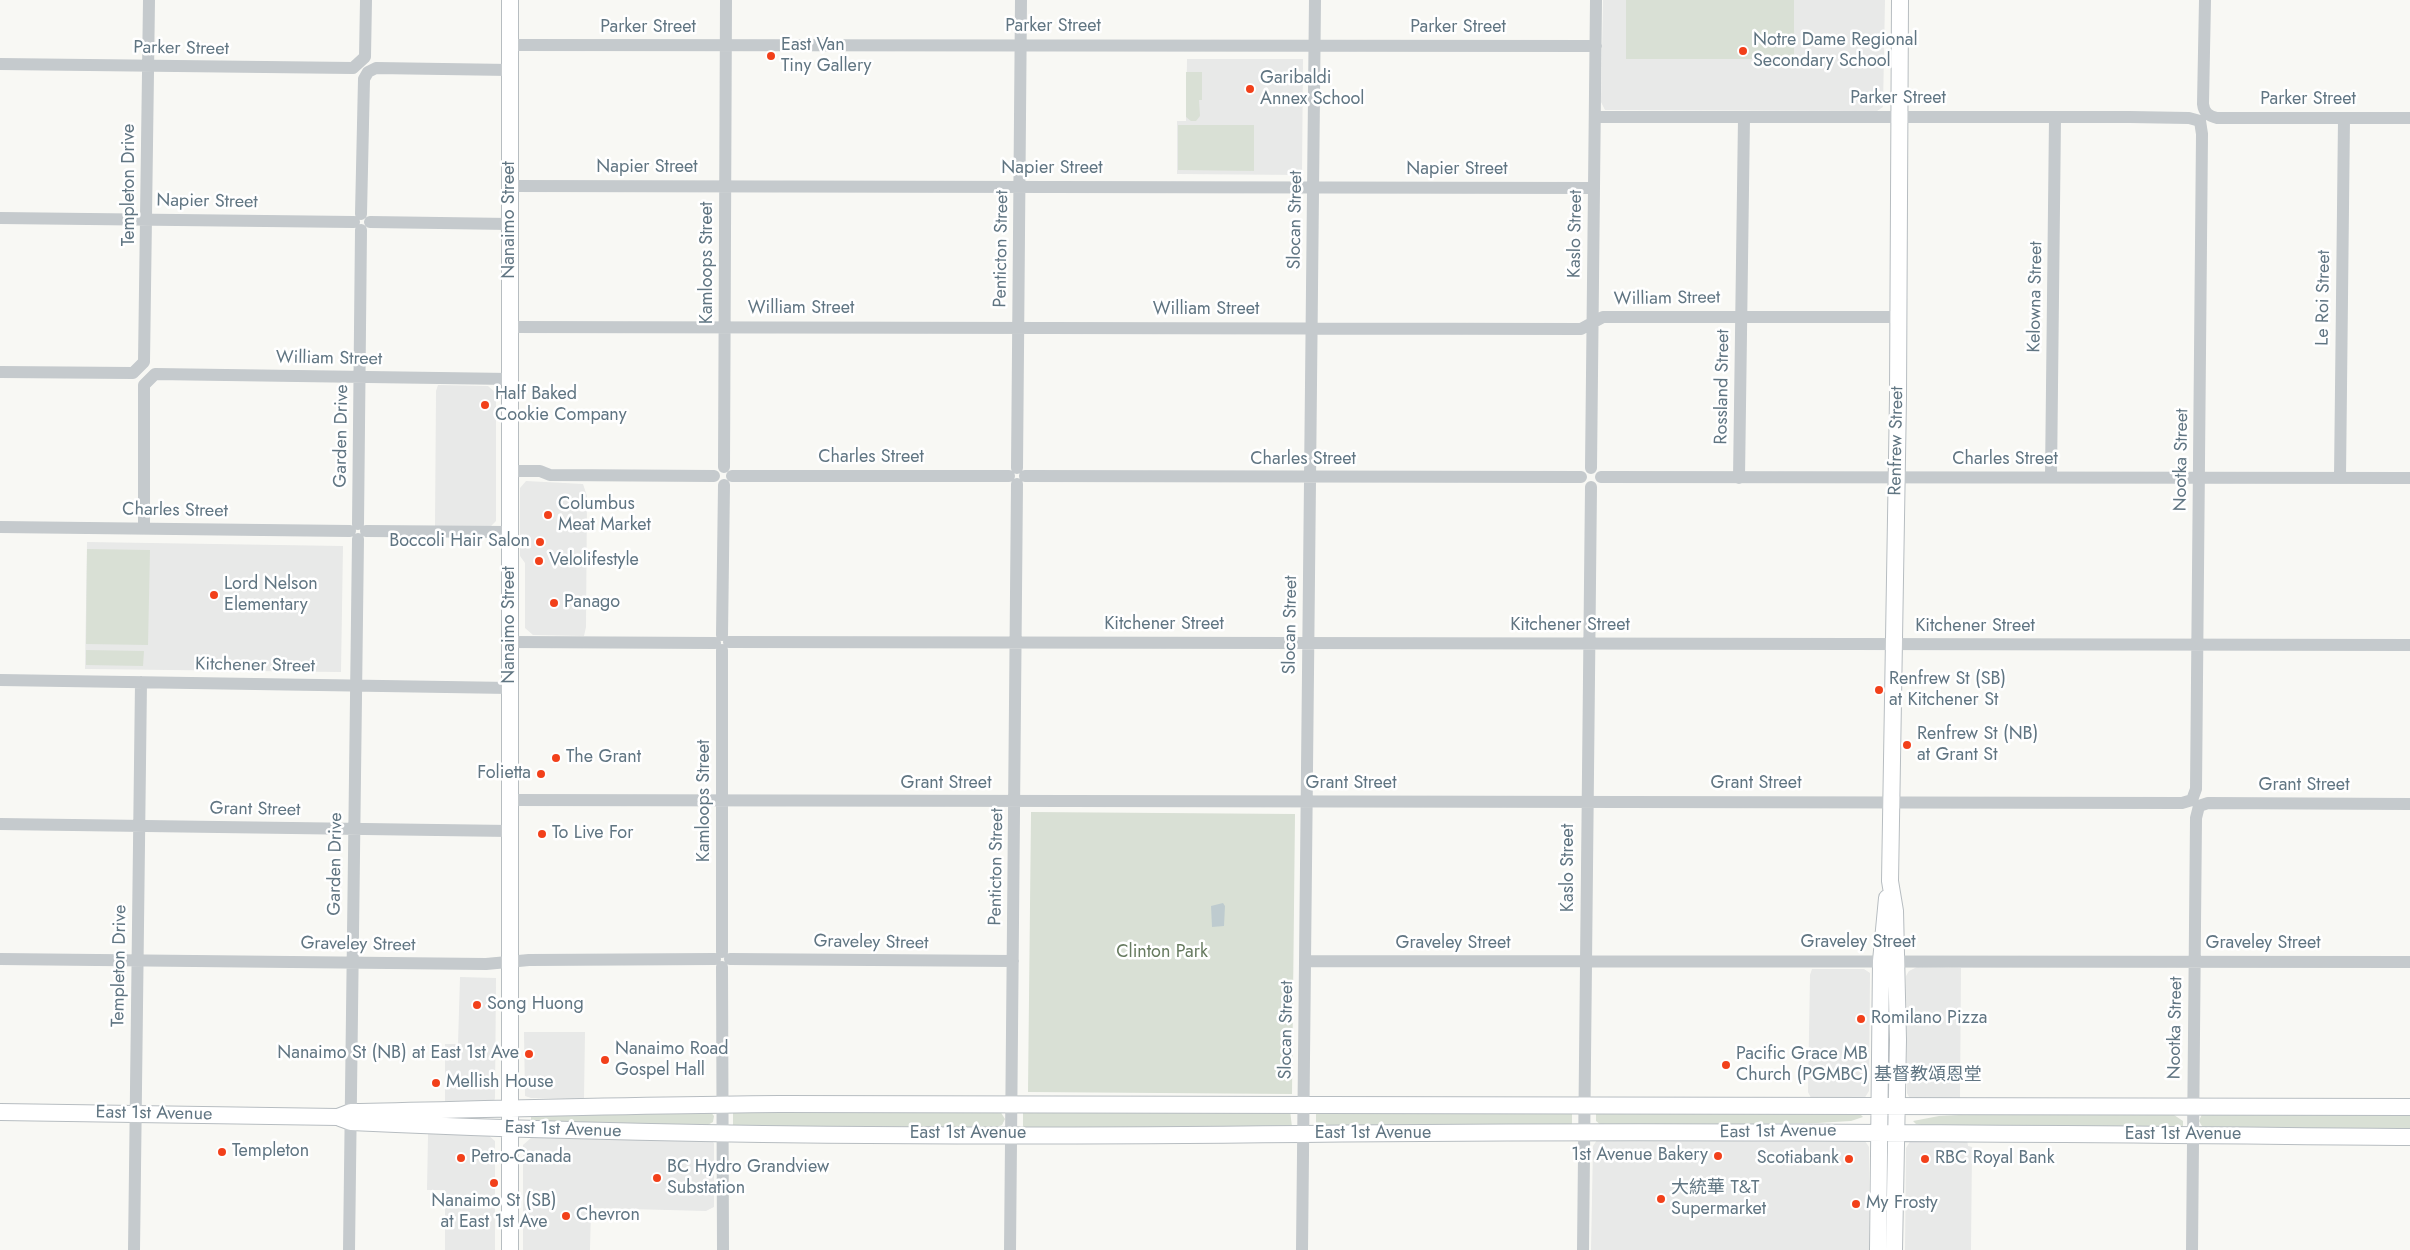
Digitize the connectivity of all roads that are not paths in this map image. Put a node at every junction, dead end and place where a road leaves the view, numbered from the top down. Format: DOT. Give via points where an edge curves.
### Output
graph roads {
  1 [pos="149,0"];
  2 [pos="366,0"];
  3 [pos="510,0"];
  4 [pos="726,0"];
  5 [pos="1021,0"];
  6 [pos="1315,0"];
  7 [pos="1596,0"];
  8 [pos="1900,0"];
  9 [pos="2205,0"];
  10 [pos="510,45"];
  11 [pos="726,45"];
  12 [pos="1021,45"];
  13 [pos="1315,45"];
  14 [pos="1596,46"];
  15 [pos="0,64"];
  16 [pos="148,66"];
  17 [pos="364,68"];
  18 [pos="510,70"];
  19 [pos="1899,116"];
  20 [pos="1596,117"];
  21 [pos="1744,117"];
  22 [pos="2055,117"];
  23 [pos="2203,117"];
  24 [pos="2344,118"];
  25 [pos="2410,118"];
  26 [pos="510,186"];
  27 [pos="725,186"];
  28 [pos="1020,186"];
  29 [pos="1314,187"];
  30 [pos="1594,188"];
  31 [pos="0,218"];
  32 [pos="147,219"];
  33 [pos="362,222"];
  34 [pos="510,224"];
  35 [pos="1742,316"];
  36 [pos="1898,317"];
  37 [pos="1593,322"];
  38 [pos="725,326"];
  39 [pos="510,327"];
  40 [pos="1019,328"];
  41 [pos="1312,328"];
  42 [pos="0,372"];
  43 [pos="144,373"];
  44 [pos="360,378"];
  45 [pos="510,379"];
  46 [pos="1591,468"];
  47 [pos="510,471"];
  48 [pos="727,476"];
  49 [pos="1017,476"];
  50 [pos="1310,477"];
  51 [pos="1581,477"];
  52 [pos="1601,477"];
  53 [pos="2051,477"];
  54 [pos="1740,478"];
  55 [pos="1896,478"];
  56 [pos="2200,478"];
  57 [pos="2340,478"];
  58 [pos="2410,478"];
  59 [pos="1591,487"];
  60 [pos="0,526"];
  61 [pos="144,528"];
  62 [pos="358,531"];
  63 [pos="510,532"];
  64 [pos="510,642"];
  65 [pos="722,642"];
  66 [pos="1015,643"];
  67 [pos="1308,643"];
  68 [pos="1589,643"];
  69 [pos="1893,644"];
  70 [pos="2197,644"];
  71 [pos="2410,645"];
  72 [pos="0,680"];
  73 [pos="141,682"];
  74 [pos="356,685"];
  75 [pos="510,688"];
  76 [pos="510,800"];
  77 [pos="722,801"];
  78 [pos="1015,802"];
  79 [pos="1306,802"];
  80 [pos="1587,802"];
  81 [pos="1891,803"];
  82 [pos="2196,803"];
  83 [pos="2410,804"];
  84 [pos="0,824"];
  85 [pos="140,826"];
  86 [pos="354,829"];
  87 [pos="510,831"];
  88 [pos="0,959"];
  89 [pos="722,959"];
  90 [pos="138,961"];
  91 [pos="1013,961"];
  92 [pos="1305,961"];
  93 [pos="1586,961"];
  94 [pos="1889,961"];
  95 [pos="2195,961"];
  96 [pos="353,962"];
  97 [pos="510,962"];
  98 [pos="2410,962"];
  99 [pos="721,1104"];
  100 [pos="1586,1104"];
  101 [pos="1012,1105"];
  102 [pos="1304,1105"];
  103 [pos="1889,1106"];
  104 [pos="2192,1106"];
  105 [pos="2410,1107"];
  106 [pos="511,1109"];
  107 [pos="0,1112"];
  108 [pos="135,1114"];
  109 [pos="347,1117"];
  110 [pos="511,1129"];
  111 [pos="1880,1132"];
  112 [pos="1896,1132"];
  113 [pos="721,1133"];
  114 [pos="1011,1134"];
  115 [pos="1303,1134"];
  116 [pos="1585,1134"];
  117 [pos="2192,1135"];
  118 [pos="2410,1137"];
  119 [pos="134,1250"];
  120 [pos="349,1250"];
  121 [pos="510,1250"];
  122 [pos="723,1250"];
  123 [pos="1010,1250"];
  124 [pos="1302,1250"];
  125 [pos="1583,1250"];
  126 [pos="1878,1250"];
  127 [pos="1894,1250"];
  128 [pos="2192,1250"];
  1 -- 16 [label="street, Templeton Drive"];
  2 -- 17 [label="street, Garden Drive"];
  3 -- 10 [label="main road, Nanaimo Street"];
  4 -- 11 [label="street, Kamloops Street"];
  5 -- 12 [label="street, Penticton Street"];
  6 -- 13 [label="street, Slocan Street"];
  7 -- 14 [label="street, Kaslo Street"];
  8 -- 19 [label="main road, Renfrew Street"];
  9 -- 23 [label="street, Nootka Street"];
  10 -- 11 [label="street, Parker Street"];
  10 -- 18 [label="main road, Nanaimo Street"];
  11 -- 12 [label="street, Parker Street"];
  11 -- 27 [label="street, Kamloops Street"];
  12 -- 13 [label="street, Parker Street"];
  12 -- 28 [label="street, Penticton Street"];
  13 -- 14 [label="street, Parker Street"];
  13 -- 29 [label="street, Slocan Street"];
  14 -- 20 [label="street, Kaslo Street"];
  15 -- 16 [label="street, Parker Street"];
  16 -- 17 [label="street, Parker Street"];
  16 -- 32 [label="street, Templeton Drive"];
  17 -- 18 [label="street, Parker Street"];
  17 -- 33 [label="street, Garden Drive"];
  18 -- 26 [label="main road, Nanaimo Street"];
  19 -- 21 [label="street, Parker Street"];
  19 -- 22 [label="street, Parker Street"];
  19 -- 36 [label="main road, Renfrew Street"];
  20 -- 21 [label="street, Parker Street"];
  20 -- 30 [label="street, Kaslo Street"];
  21 -- 35 [label="street, Rossland Street"];
  22 -- 23 [label="street, Parker Street"];
  22 -- 53 [label="street, Kelowna Street"];
  23 -- 24 [label="street, Parker Street"];
  23 -- 56 [label="street, Nootka Street"];
  24 -- 25 [label="street, Parker Street"];
  24 -- 57 [label="street, Le Roi Street"];
  26 -- 27 [label="street, Napier Street"];
  26 -- 34 [label="main road, Nanaimo Street"];
  27 -- 28 [label="street, Napier Street"];
  27 -- 38 [label="street, Kamloops Street"];
  28 -- 29 [label="street, Napier Street"];
  28 -- 40 [label="street, Penticton Street"];
  29 -- 30 [label="street, Napier Street"];
  29 -- 41 [label="street, Slocan Street"];
  30 -- 37 [label="street, Kaslo Street"];
  31 -- 32 [label="street, Napier Street"];
  32 -- 33 [label="street, Napier Street"];
  32 -- 43 [label="street, Templeton Drive"];
  33 -- 34 [label="street, Napier Street"];
  33 -- 44 [label="street, Garden Drive"];
  34 -- 39 [label="main road, Nanaimo Street"];
  35 -- 36 [label="street, William Street"];
  35 -- 37 [label="street, William Street" via="1603,317"];
  35 -- 54 [label="street, Rossland Street"];
  36 -- 55 [label="main road, Renfrew Street"];
  37 -- 41 [label="street, William Street" via="1581,329"];
  37 -- 46 [label="street, Kaslo Street"];
  38 -- 39 [label="street, William Street"];
  38 -- 40 [label="street, William Street"];
  38 -- 48 [label="street, Kamloops Street"];
  39 -- 45 [label="main road, Nanaimo Street"];
  40 -- 41 [label="street, William Street"];
  40 -- 49 [label="street, Penticton Street"];
  41 -- 50 [label="street, Slocan Street"];
  42 -- 43 [label="street, William Street"];
  43 -- 44 [label="street, William Street"];
  43 -- 61 [label="street, Templeton Drive"];
  44 -- 45 [label="street, William Street"];
  44 -- 62 [label="street, Garden Drive"];
  45 -- 47 [label="main road, Nanaimo Street"];
  46 -- 51 [label="street"];
  46 -- 52 [label="street"];
  47 -- 48 [label="street" via="560,475 714,476 717,469"];
  47 -- 63 [label="main road, Nanaimo Street"];
  48 -- 49 [label="street, Charles Street"];
  48 -- 65 [label="street, Kamloops Street"];
  49 -- 50 [label="street, Charles Street"];
  49 -- 66 [label="street, Penticton Street"];
  50 -- 51 [label="street, Charles Street"];
  50 -- 67 [label="street, Slocan Street"];
  51 -- 59 [label="street" via="1583,483"];
  52 -- 54 [label="street, Charles Street"];
  52 -- 59 [label="street" via="1597,485"];
  53 -- 55 [label="street, Charles Street"];
  53 -- 56 [label="street, Charles Street"];
  54 -- 55 [label="street, Charles Street"];
  55 -- 69 [label="main road, Renfrew Street"];
  56 -- 57 [label="street, Charles Street"];
  56 -- 70 [label="street, Nootka Street"];
  57 -- 58 [label="street, Charles Street"];
  59 -- 68 [label="street, Kaslo Street"];
  60 -- 61 [label="street, Charles Street"];
  61 -- 62 [label="street, Charles Street"];
  62 -- 63 [label="street, Charles Street"];
  62 -- 74 [label="street, Garden Drive"];
  63 -- 64 [label="main road, Nanaimo Street"];
  64 -- 65 [label="street, Kitchener Street"];
  64 -- 75 [label="main road, Nanaimo Street"];
  65 -- 66 [label="street, Kitchener Street"];
  65 -- 77 [label="street, Kamloops Street"];
  66 -- 67 [label="street, Kitchener Street"];
  66 -- 78 [label="street, Penticton Street"];
  67 -- 68 [label="street, Kitchener Street"];
  67 -- 79 [label="street, Slocan Street"];
  68 -- 69 [label="street, Kitchener Street"];
  68 -- 80 [label="street, Kaslo Street"];
  69 -- 70 [label="street, Kitchener Street"];
  69 -- 81 [label="main road, Renfrew Street"];
  70 -- 71 [label="street, Kitchener Street"];
  70 -- 82 [label="street, Nootka Street"];
  72 -- 73 [label="street, Kitchener Street"];
  73 -- 74 [label="street, Kitchener Street"];
  73 -- 85 [label="street, Templeton Drive"];
  74 -- 75 [label="street, Kitchener Street"];
  74 -- 86 [label="street, Garden Drive"];
  75 -- 76 [label="main road, Nanaimo Street"];
  76 -- 77 [label="street, Grant Street"];
  76 -- 87 [label="main road, Nanaimo Street"];
  77 -- 78 [label="street, Grant Street"];
  77 -- 89 [label="street, Kamloops Street"];
  78 -- 79 [label="street, Grant Street"];
  78 -- 91 [label="street, Penticton Street"];
  79 -- 80 [label="street, Grant Street"];
  79 -- 92 [label="street, Slocan Street"];
  80 -- 81 [label="street, Grant Street"];
  80 -- 93 [label="street, Kaslo Street"];
  81 -- 82 [label="street, Grant Street"];
  81 -- 94 [label="main road, Renfrew Street" via="1890,881 1895,910"];
  82 -- 83 [label="street, Grant Street"];
  82 -- 95 [label="street, Nootka Street"];
  84 -- 85 [label="street, Grant Street"];
  85 -- 86 [label="street, Grant Street"];
  85 -- 90 [label="street, Templeton Drive"];
  86 -- 87 [label="street, Grant Street"];
  86 -- 96 [label="street, Garden Drive"];
  87 -- 97 [label="main road, Nanaimo Street"];
  88 -- 90 [label="street, Graveley Street"];
  89 -- 91 [label="street, Graveley Street"];
  89 -- 97 [label="street, Graveley Street"];
  89 -- 99 [label="street, Kamloops Street"];
  90 -- 96 [label="street, Graveley Street"];
  90 -- 108 [label="street, Templeton Drive"];
  91 -- 101 [label="street, Penticton Street"];
  92 -- 93 [label="street, Graveley Street"];
  92 -- 102 [label="street, Slocan Street"];
  93 -- 94 [label="street, Graveley Street"];
  93 -- 100 [label="street, Kaslo Street"];
  94 -- 95 [label="street, Graveley Street"];
  94 -- 103 [label="main road, Renfrew Street"];
  95 -- 98 [label="street, Graveley Street"];
  95 -- 104 [label="street, Nootka Street"];
  96 -- 97 [label="street, Graveley Street"];
  96 -- 109 [label="street, Garden Drive"];
  97 -- 106 [label="main road, Nanaimo Street"];
  99 -- 101 [label="main road, East 1st Avenue"];
  99 -- 106 [label="main road, East 1st Avenue"];
  99 -- 113 [label="street, Kamloops Street"];
  100 -- 102 [label="main road, East 1st Avenue"];
  100 -- 103 [label="main road, East 1st Avenue"];
  100 -- 116 [label="street, Kaslo Street"];
  101 -- 102 [label="main road, East 1st Avenue"];
  101 -- 114 [label="street, Penticton Street"];
  102 -- 115 [label="street, Slocan Street"];
  103 -- 104 [label="main road, East 1st Avenue"];
  103 -- 111 [label="main road, Renfrew Street"];
  103 -- 112 [label="main road, Renfrew Street"];
  104 -- 105 [label="main road, East 1st Avenue"];
  104 -- 117 [label="street, Nootka Street"];
  106 -- 109 [label="main road, East 1st Avenue"];
  106 -- 110 [label="main road, Nanaimo Street"];
  107 -- 108 [label="main road, East 1st Avenue"];
  108 -- 109 [label="main road, East 1st Avenue"];
  108 -- 119 [label="street, Templeton Drive"];
  109 -- 110 [label="main road, East 1st Avenue"];
  109 -- 120 [label="street, Garden Drive"];
  110 -- 113 [label="main road, East 1st Avenue"];
  110 -- 121 [label="main road, Nanaimo Street"];
  111 -- 112 [label="main road, East 1st Avenue"];
  111 -- 116 [label="main road, East 1st Avenue"];
  111 -- 126 [label="main road, Renfrew Street"];
  112 -- 117 [label="main road, East 1st Avenue"];
  112 -- 127 [label="main road, Renfrew Street"];
  113 -- 114 [label="main road, East 1st Avenue"];
  113 -- 122 [label="street, Kamloops Street"];
  114 -- 115 [label="main road, East 1st Avenue"];
  114 -- 123 [label="street, Penticton Street"];
  115 -- 116 [label="main road, East 1st Avenue"];
  115 -- 124 [label="street, Slocan Street"];
  116 -- 125 [label="street, Kaslo Street"];
  117 -- 118 [label="main road, East 1st Avenue"];
  117 -- 128 [label="street, Nootka Street"];
}
